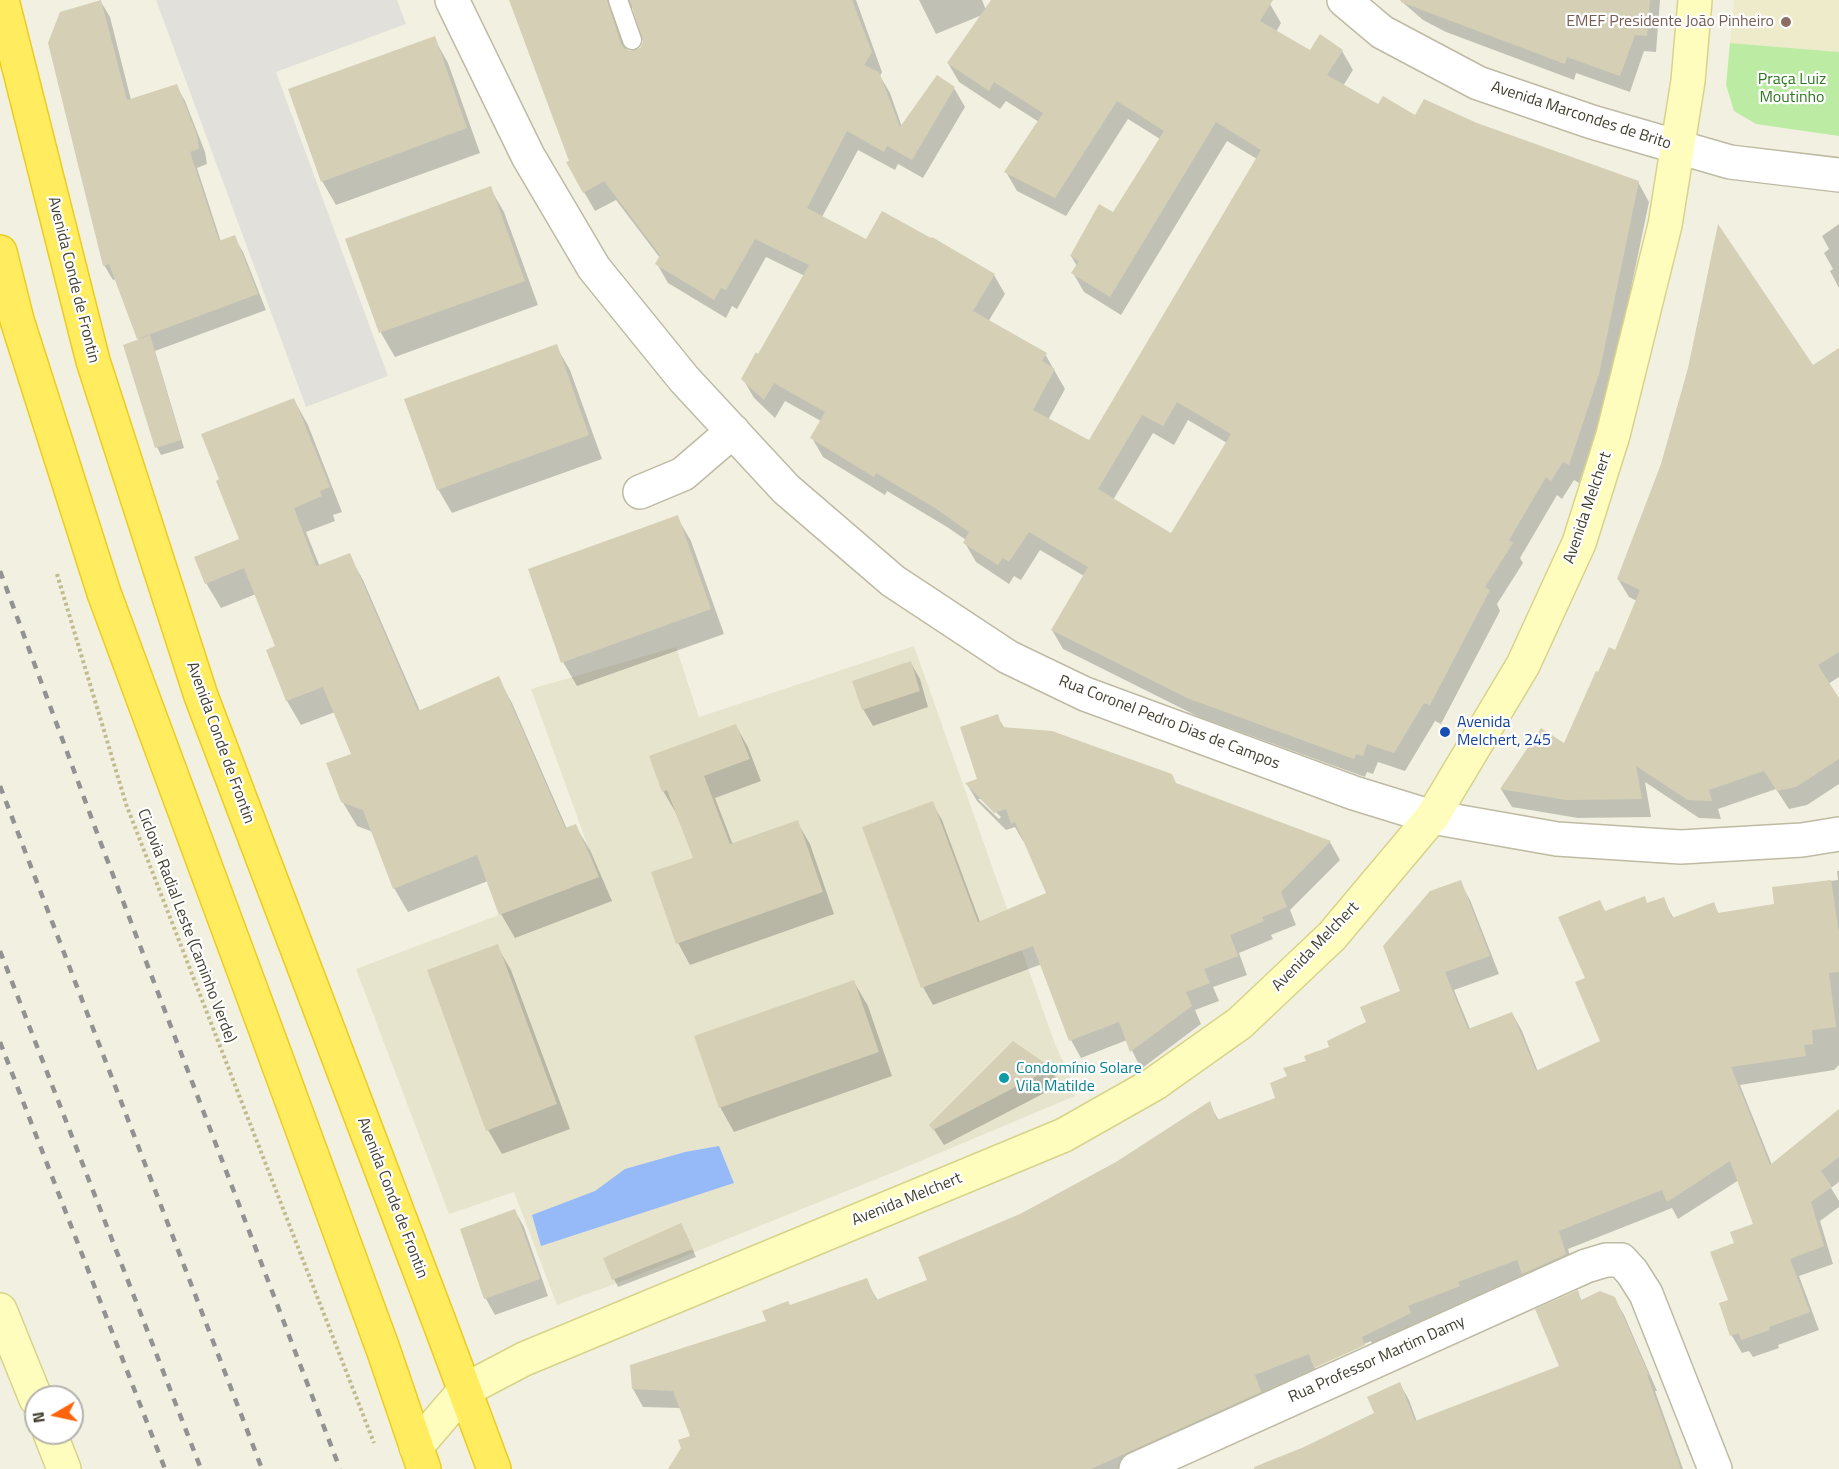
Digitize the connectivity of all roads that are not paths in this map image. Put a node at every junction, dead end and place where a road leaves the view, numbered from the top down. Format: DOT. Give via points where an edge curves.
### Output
graph roads {
  1 [pos="2,0"];
  2 [pos="452,0"];
  3 [pos="618,0"];
  4 [pos="1344,0"];
  5 [pos="1695,0"];
  6 [pos="632,40"];
  7 [pos="1677,147"];
  8 [pos="1839,175"];
  9 [pos="0,252"];
  10 [pos="733,432"];
  11 [pos="640,492"];
  12 [pos="1432,818"];
  13 [pos="1839,834"];
  14 [pos="0,1310"];
  15 [pos="30,1385"];
  16 [pos="465,1390"];
  17 [pos="55,1445"];
  18 [pos="421,1458"];
  19 [pos="64,1469"];
  20 [pos="494,1469"];
  21 [pos="1136,1469"];
  22 [pos="1715,1469"];
  1 -- 16 [label="highway, Avenida Conde de Frontin" via="93,362 201,696"];
  2 -- 10 [label="street, Rua Coronel Pedro Dias de Campos" via="528,156 594,268 684,379"];
  3 -- 6 [label="lane"];
  4 -- 7 [label="street, Avenida Marcondes de Brito" via="1382,32 1478,82"];
  5 -- 7 [label="street, Avenida Melchert"];
  7 -- 8 [label="street, Avenida Marcondes de Brito" via="1730,162"];
  7 -- 12 [label="street, Avenida Melchert" via="1665,225 1636,343 1613,435 1579,543 1524,665"];
  9 -- 18 [label="highway" via="17,320 104,593"];
  10 -- 11 [label="street" via="683,474"];
  10 -- 12 [label="street, Rua Coronel Pedro Dias de Campos" via="786,489 893,581 1008,657 1085,694"];
  12 -- 13 [label="street, Rua Coronel Pedro Dias de Campos" via="1557,839 1682,847"];
  12 -- 16 [label="street, Avenida Melchert" via="1332,936 1240,1023 1154,1084 1064,1135 524,1359"];
  14 -- 15 [label="street"];
  16 -- 18 [label="street, Avenida Melchert"];
  16 -- 20 [label="highway, Avenida Conde de Frontin"];
  17 -- 19 [label="street"];
  21 -- 22 [label="street, Rua Professor Martim Damy" via="1606,1260 1621,1260 1646,1294"];
}
